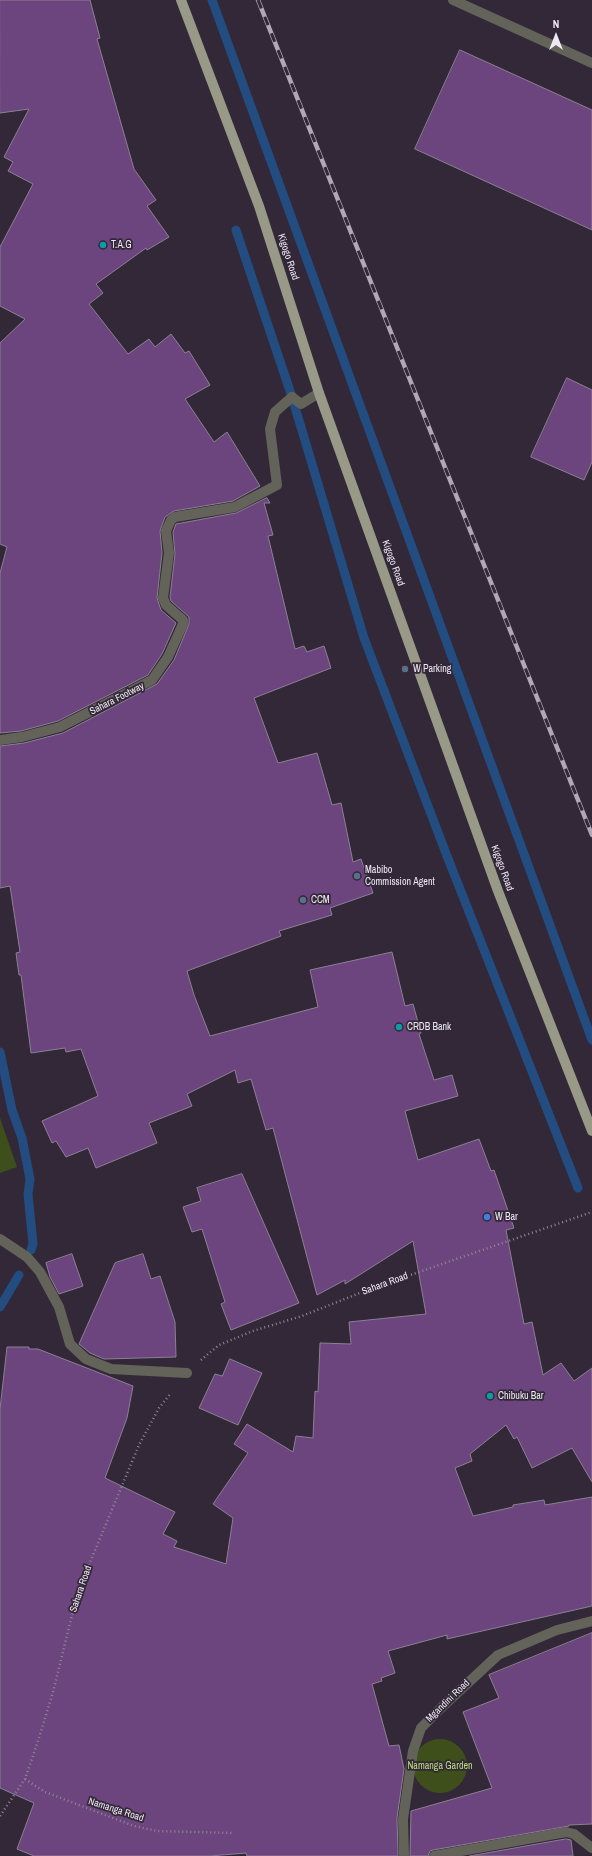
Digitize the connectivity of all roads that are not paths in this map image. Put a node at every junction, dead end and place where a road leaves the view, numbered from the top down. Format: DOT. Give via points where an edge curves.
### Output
graph roads {
  1 [pos="181,0"];
  2 [pos="453,0"];
  3 [pos="592,63"];
  4 [pos="319,393"];
  5 [pos="0,740"];
  6 [pos="592,1131"];
  7 [pos="0,1239"];
  8 [pos="187,1373"];
  9 [pos="592,1621"];
  10 [pos="592,1848"];
  11 [pos="404,1856"];
  12 [pos="434,1856"];
  1 -- 4 [label="main road, Kigogo Road" via="259,206"];
  2 -- 3 [label="street"];
  4 -- 5 [label="street, Sahara Footway" via="301,404 292,397 275,412 270,429 277,485 235,507 175,517 171,520 166,531 169,553 163,598 166,605 183,620 184,624 168,657 152,680 60,727"];
  4 -- 6 [label="main road, Kigogo Road" via="498,891"];
  7 -- 8 [label="street" via="27,1257 40,1272 59,1307 70,1344 86,1359 111,1369"];
  9 -- 11 [label="street, Mgandini Road" via="557,1630 498,1655 421,1728 413,1752 404,1819"];
  10 -- 12 [label="street" via="574,1834 566,1832"];
}
